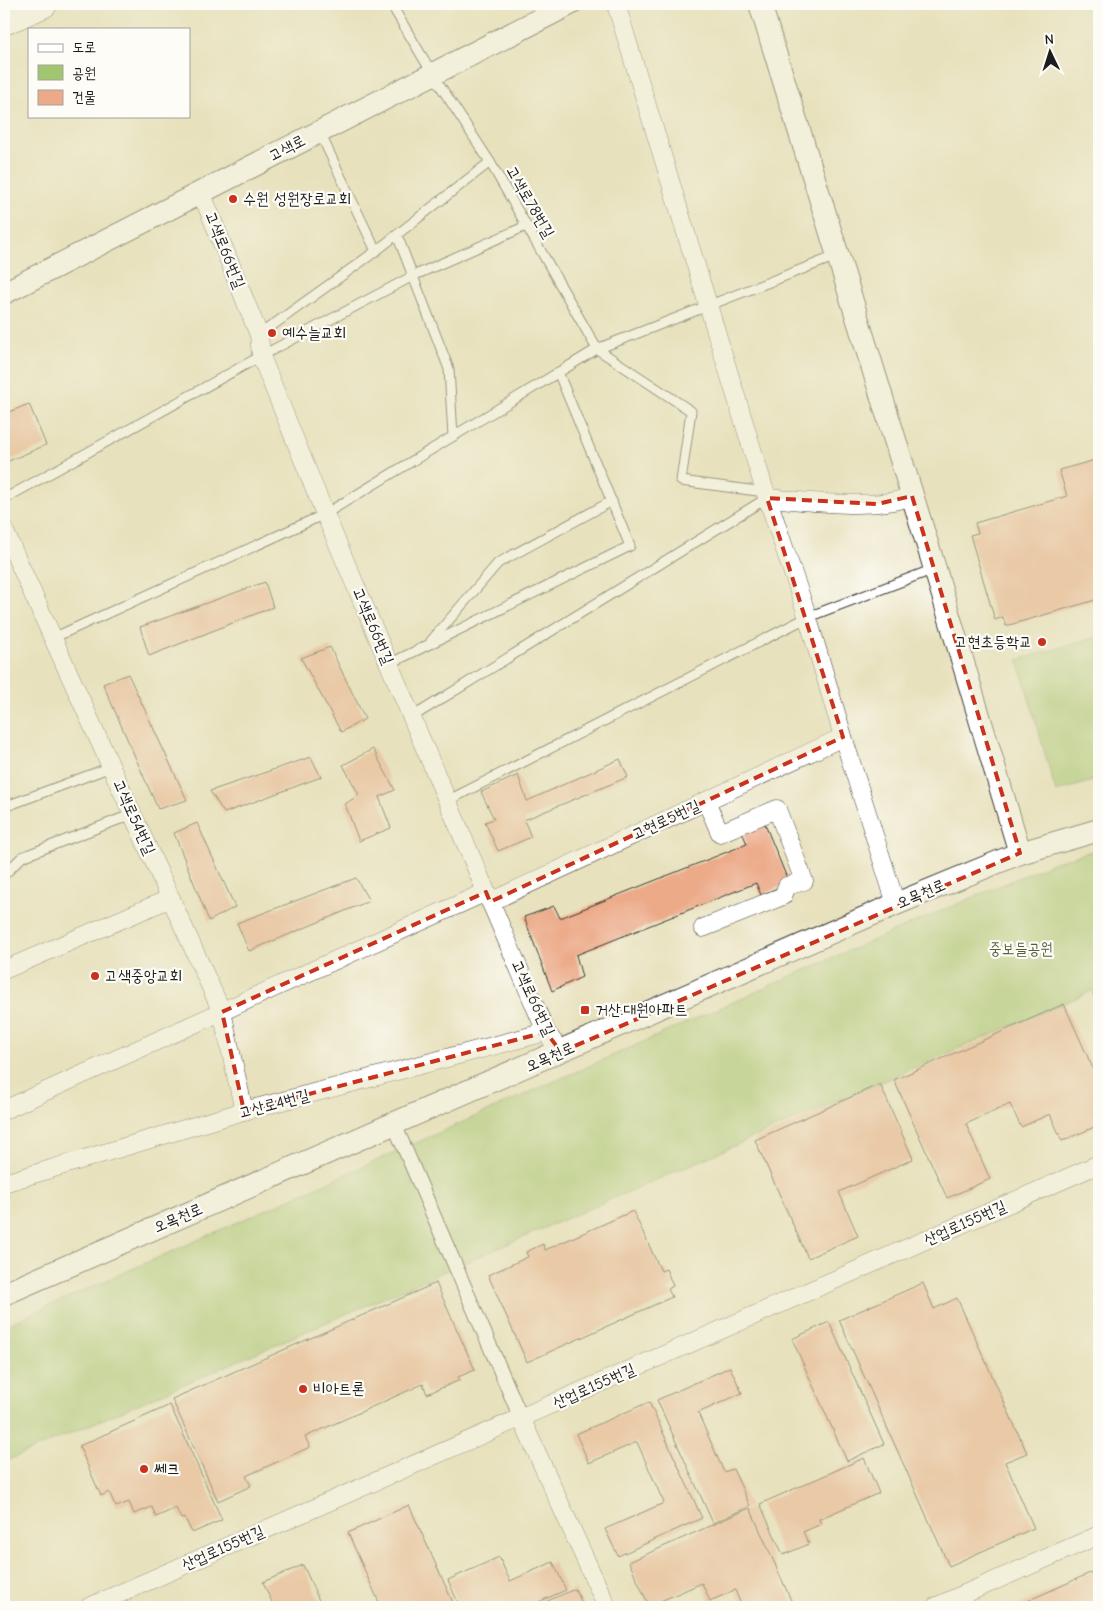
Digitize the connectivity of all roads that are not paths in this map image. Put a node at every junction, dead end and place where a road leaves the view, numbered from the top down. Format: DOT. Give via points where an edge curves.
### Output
graph roads {
  1 [pos="42,4"];
  2 [pos="391,4"];
  3 [pos="570,4"];
  4 [pos="616,4"];
  5 [pos="760,4"];
  6 [pos="4,21"];
  7 [pos="432,73"];
  8 [pos="319,130"];
  9 [pos="490,162"];
  10 [pos="202,194"];
  11 [pos="526,226"];
  12 [pos="397,235"];
  13 [pos="376,251"];
  14 [pos="836,256"];
  15 [pos="413,276"];
  16 [pos="4,293"];
  17 [pos="709,305"];
  18 [pos="259,335"];
  19 [pos="597,349"];
  20 [pos="261,356"];
  21 [pos="558,372"];
  22 [pos="453,436"];
  23 [pos="766,495"];
  24 [pos="912,496"];
  25 [pos="4,499"];
  26 [pos="612,501"];
  27 [pos="325,514"];
  28 [pos="6,540"];
  29 [pos="935,569"];
  30 [pos="808,617"];
  31 [pos="53,638"];
  32 [pos="428,645"];
  33 [pos="389,664"];
  34 [pos="412,717"];
  35 [pos="843,737"];
  36 [pos="111,767"];
  37 [pos="447,801"];
  38 [pos="706,801"];
  39 [pos="4,807"];
  40 [pos="133,814"];
  41 [pos="1099,830"];
  42 [pos="1020,854"];
  43 [pos="4,876"];
  44 [pos="488,897"];
  45 [pos="171,898"];
  46 [pos="896,904"];
  47 [pos="702,928"];
  48 [pos="4,970"];
  49 [pos="222,1012"];
  50 [pos="546,1032"];
  51 [pos="561,1052"];
  52 [pos="4,1110"];
  53 [pos="244,1111"];
  54 [pos="394,1124"];
  55 [pos="1099,1164"];
  56 [pos="4,1183"];
  57 [pos="4,1294"];
  58 [pos="521,1418"];
  59 [pos="1099,1535"];
  60 [pos="963,1602"];
  61 [pos="89,1607"];
  62 [pos="607,1607"];
  63 [pos="935,1607"];
  1 -- 6 [label="main road"];
  2 -- 7 [label="lane, 고색로78번길"];
  3 -- 7 [label="street, 고색로"];
  4 -- 17 [label="street"];
  5 -- 14 [label="street"];
  7 -- 8 [label="street, 고색로"];
  7 -- 9 [label="lane, 고색로78번길"];
  8 -- 10 [label="street, 고색로"];
  8 -- 13 [label="lane"];
  9 -- 11 [label="lane, 고색로78번길"];
  9 -- 12 [label="lane"];
  10 -- 16 [label="street, 고색로"];
  10 -- 18 [label="street, 고색로66번길"];
  11 -- 15 [label="lane"];
  11 -- 19 [label="lane, 고색로78번길"];
  12 -- 13 [label="lane"];
  12 -- 15 [label="lane"];
  13 -- 18 [label="lane"];
  14 -- 17 [label="lane"];
  14 -- 24 [label="street"];
  15 -- 20 [label="lane"];
  15 -- 22 [label="lane" via="449,369"];
  17 -- 19 [label="lane"];
  17 -- 23 [label="street"];
  18 -- 20 [label="street, 고색로66번길"];
  19 -- 21 [label="lane"];
  19 -- 23 [label="lane" via="691,411 681,480"];
  20 -- 25 [label="lane"];
  20 -- 27 [label="street, 고색로66번길"];
  21 -- 22 [label="lane"];
  21 -- 26 [label="lane"];
  22 -- 27 [label="lane"];
  23 -- 24 [label="street" via="876,504 895,503"];
  23 -- 30 [label="street"];
  23 -- 34 [label="lane"];
  24 -- 29 [label="street"];
  26 -- 32 [label="lane" via="498,563"];
  26 -- 32 [label="lane" via="630,546"];
  27 -- 31 [label="lane"];
  27 -- 33 [label="street, 고색로66번길"];
  28 -- 31 [label="street, 고색로54번길"];
  29 -- 30 [label="lane"];
  29 -- 42 [label="street"];
  30 -- 35 [label="street"];
  30 -- 37 [label="lane"];
  31 -- 36 [label="street, 고색로54번길"];
  32 -- 33 [label="lane"];
  33 -- 34 [label="street, 고색로66번길"];
  34 -- 37 [label="street, 고색로66번길"];
  35 -- 38 [label="street, 고현로5번길"];
  35 -- 46 [label="street"];
  36 -- 39 [label="lane"];
  36 -- 40 [label="street, 고색로54번길"];
  37 -- 44 [label="street, 고색로66번길"];
  38 -- 44 [label="street, 고현로5번길"];
  38 -- 47 [label="street" via="720,833 778,809 809,874 804,881 787,886 783,896"];
  40 -- 43 [label="lane" via="22,856"];
  40 -- 45 [label="street, 고색로54번길"];
  41 -- 42 [label="street, 오목천로"];
  42 -- 46 [label="street, 오목천로"];
  44 -- 49 [label="street, 고현로5번길"];
  44 -- 50 [label="street, 고색로66번길"];
  45 -- 48 [label="street"];
  45 -- 49 [label="street, 고색로54번길"];
  46 -- 51 [label="street, 오목천로"];
  49 -- 52 [label="street, 고현로5번길"];
  49 -- 53 [label="street, 고색로54번길"];
  50 -- 51 [label="street, 고색로66번길"];
  50 -- 53 [label="street, 고산로4번길"];
  51 -- 54 [label="street, 오목천로"];
  53 -- 56 [label="street, 고산로4번길"];
  54 -- 57 [label="street, 오목천로"];
  54 -- 58 [label="street"];
  55 -- 58 [label="street, 산업로155번길"];
  58 -- 61 [label="street, 산업로155번길"];
  58 -- 62 [label="street"];
  59 -- 60 [label="street"];
  60 -- 63 [label="street"];
}
